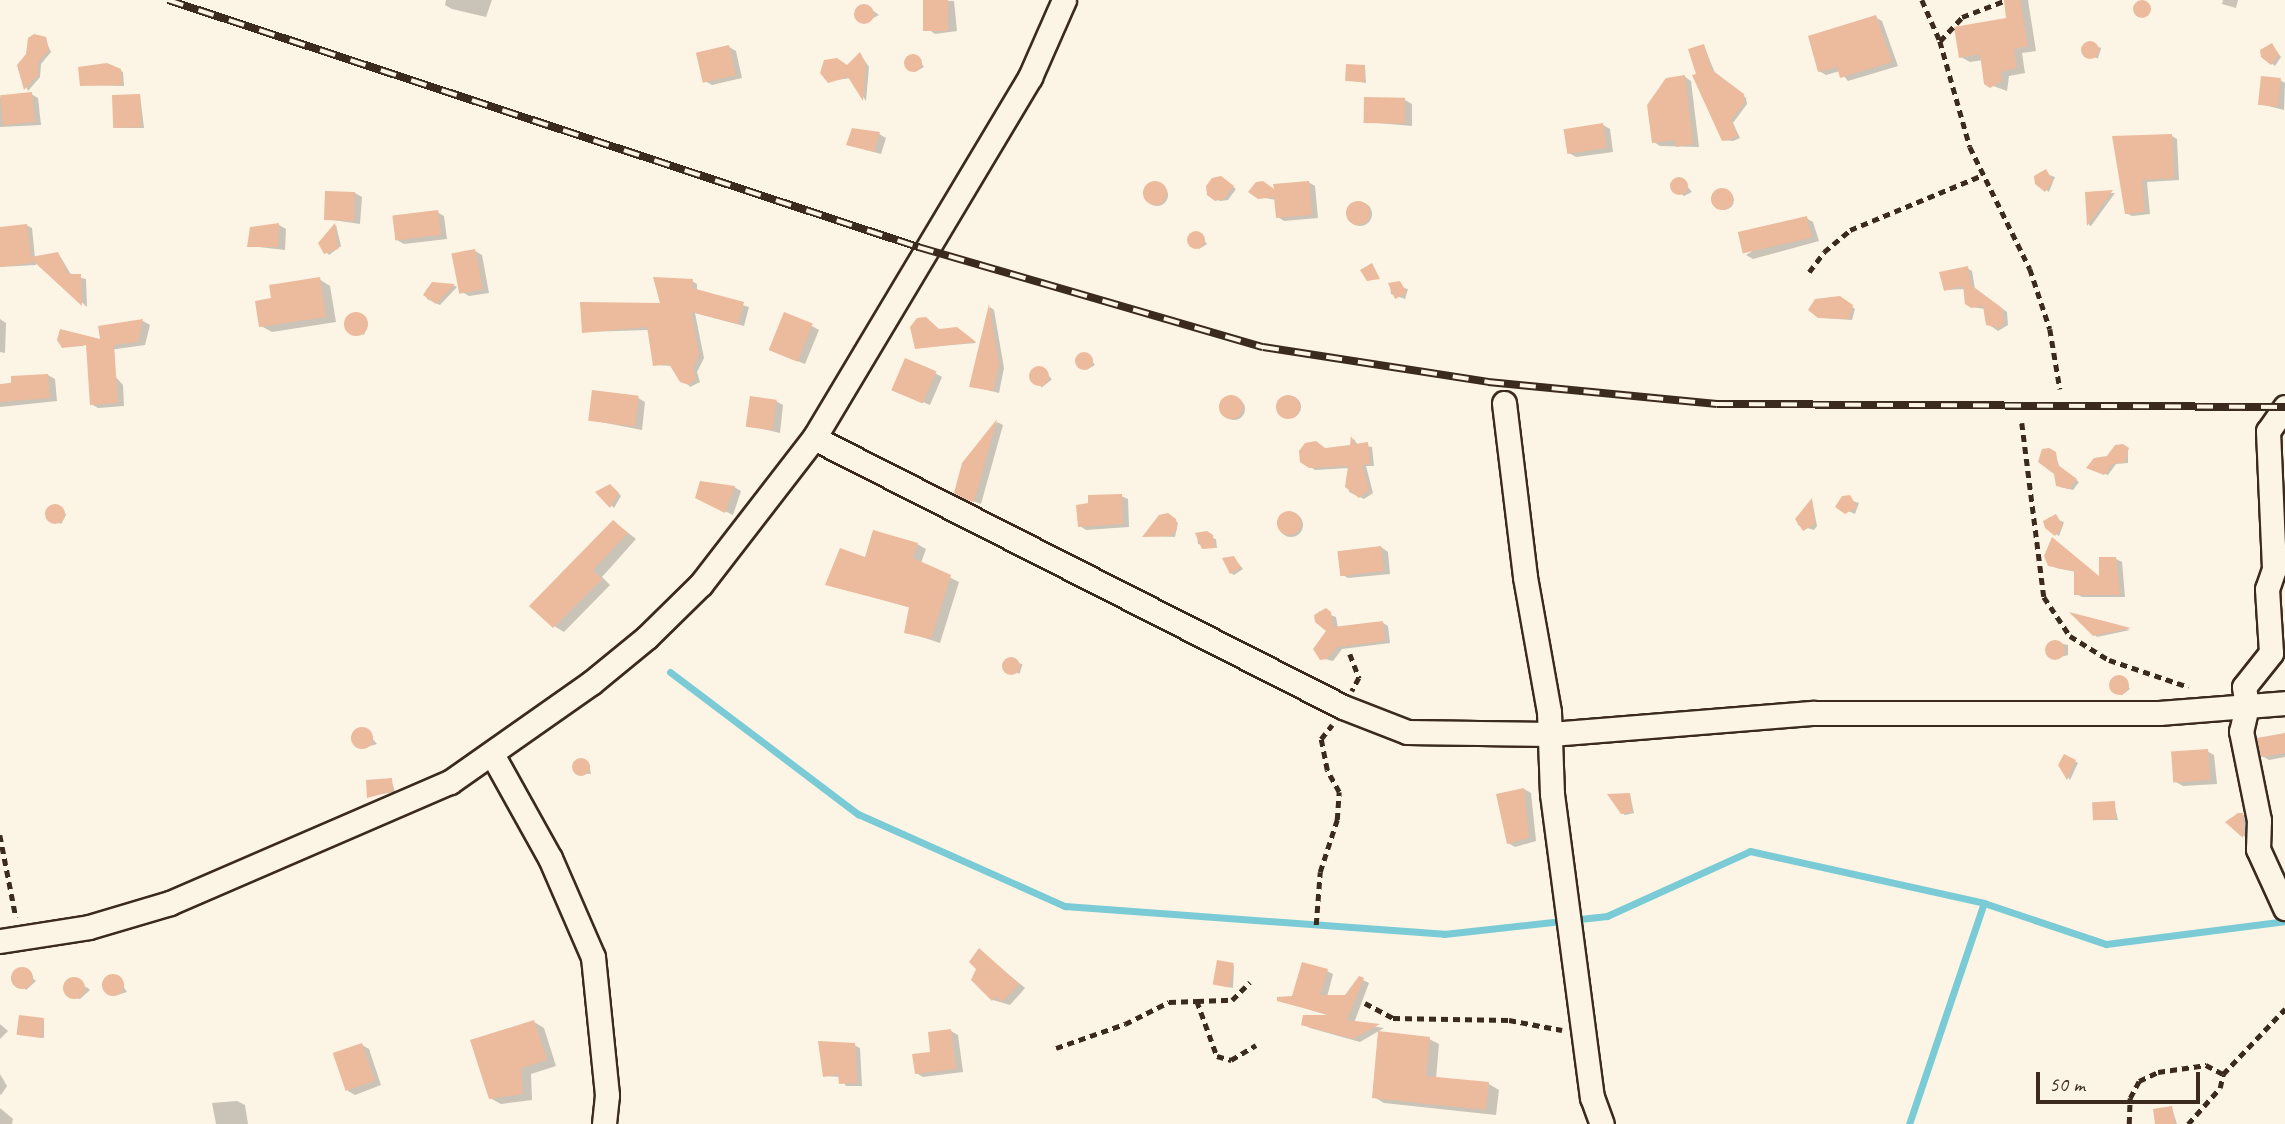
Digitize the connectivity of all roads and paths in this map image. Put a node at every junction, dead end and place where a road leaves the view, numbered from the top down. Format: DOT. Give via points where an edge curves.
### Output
graph roads {
  1 [pos="1063,0"];
  2 [pos="1922,0"];
  3 [pos="2004,1"];
  4 [pos="1940,41"];
  5 [pos="1983,175"];
  6 [pos="1810,272"];
  7 [pos="2060,389"];
  8 [pos="1504,403"];
  9 [pos="2285,407"];
  10 [pos="2022,423"];
  11 [pos="814,438"];
  12 [pos="1350,654"];
  13 [pos="2194,688"];
  14 [pos="2285,702"];
  15 [pos="2247,706"];
  16 [pos="1343,707"];
  17 [pos="1551,734"];
  18 [pos="492,754"];
  19 [pos="0,835"];
  20 [pos="2285,908"];
  21 [pos="1317,925"];
  22 [pos="10,940"];
  23 [pos="1250,982"];
  24 [pos="1197,1001"];
  25 [pos="1365,1003"];
  26 [pos="2285,1009"];
  27 [pos="1584,1034"];
  28 [pos="1256,1045"];
  29 [pos="1056,1048"];
  30 [pos="2223,1074"];
  31 [pos="604,1124"];
  32 [pos="1602,1124"];
  33 [pos="2129,1124"];
  34 [pos="2188,1124"];
  1 -- 11 [label="street" via="1030,77"];
  2 -- 4 [label="path"];
  3 -- 4 [label="path" via="1962,17"];
  4 -- 5 [label="path"];
  5 -- 6 [label="path" via="1850,230 1824,252"];
  5 -- 7 [label="path" via="2030,269 2050,329"];
  8 -- 17 [label="street" via="1525,577"];
  9 -- 15 [label="street" via="2268,431 2274,569 2267,589 2271,653 2244,687"];
  10 -- 13 [label="path" via="2044,597 2070,636 2109,660"];
  11 -- 16 [label="street"];
  11 -- 18 [label="street" via="701,584 673,612 591,683"];
  12 -- 16 [label="path" via="1359,678"];
  14 -- 15 [label="street"];
  15 -- 17 [label="street" via="2159,713 1814,713"];
  15 -- 20 [label="street" via="2241,731 2259,820 2259,849"];
  16 -- 17 [label="street" via="1407,732"];
  16 -- 21 [label="path" via="1321,739 1339,792 1337,820 1320,872"];
  17 -- 27 [label="street" via="1552,794"];
  18 -- 22 [label="street" via="428,792 170,903 89,927"];
  18 -- 31 [label="street" via="550,858 593,957 607,1095"];
  19 -- 22 [label="path"];
  23 -- 24 [label="path" via="1232,1000"];
  24 -- 28 [label="path" via="1217,1056 1230,1060"];
  24 -- 29 [label="path" via="1169,1002 1125,1024"];
  25 -- 27 [label="path" via="1393,1018 1509,1020"];
  26 -- 30 [label="path"];
  27 -- 32 [label="street" via="1592,1097"];
  30 -- 33 [label="path" via="2206,1065 2158,1072 2139,1081 2130,1098"];
  30 -- 34 [label="path" via="2220,1088"];
}
